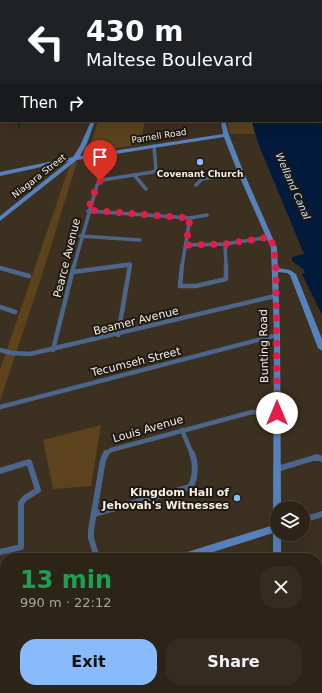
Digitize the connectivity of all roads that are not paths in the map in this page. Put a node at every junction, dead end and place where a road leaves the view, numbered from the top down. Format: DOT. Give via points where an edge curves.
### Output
graph roads {
  1 [pos="93,122"];
  2 [pos="223,122"];
  3 [pos="226,135"];
  4 [pos="154,146"];
  5 [pos="77,156"];
  6 [pos="61,161"];
  7 [pos="64,168"];
  8 [pos="241,173"];
  9 [pos="0,174"];
  10 [pos="135,176"];
  11 [pos="196,185"];
  12 [pos="146,189"];
  13 [pos="88,210"];
  14 [pos="207,215"];
  15 [pos="190,218"];
  16 [pos="0,219"];
  17 [pos="80,236"];
  18 [pos="270,237"];
  19 [pos="140,240"];
  20 [pos="225,244"];
  21 [pos="186,245"];
  22 [pos="0,268"];
  23 [pos="276,270"];
  24 [pos="74,272"];
  25 [pos="29,276"];
  26 [pos="275,296"];
  27 [pos="0,307"];
  28 [pos="15,312"];
  29 [pos="118,335"];
  30 [pos="277,335"];
  31 [pos="322,348"];
  32 [pos="0,350"];
  33 [pos="53,350"];
  34 [pos="0,407"];
  35 [pos="277,413"];
  36 [pos="182,430"];
  37 [pos="322,459"];
  38 [pos="277,469"];
  39 [pos="0,471"];
  40 [pos="277,501"];
  41 [pos="94,514"];
  42 [pos="322,514"];
  43 [pos="310,518"];
  44 [pos="270,530"];
  45 [pos="277,541"];
  46 [pos="0,552"];
  47 [pos="96,553"];
  48 [pos="197,553"];
  49 [pos="277,553"];
  1 -- 5 [label="main road, Niagara Street"];
  2 -- 3 [label="main road, Bunting Road"];
  3 -- 4 [label="main road, Parnell Road"];
  3 -- 8 [label="main road, Bunting Road"];
  4 -- 5 [label="main road, Parnell Road" via="94,156"];
  4 -- 10 [label="street, Pearce Avenue" via="156,170"];
  5 -- 6 [label="main road, Parnell Road"];
  5 -- 7 [label="main road, Niagara Street"];
  6 -- 7 [label="main road" via="64,162"];
  6 -- 9 [label="main road, Parnell Road"];
  7 -- 16 [label="main road, Niagara Street"];
  8 -- 11 [label="street" via="202,179"];
  8 -- 18 [label="main road, Bunting Road"];
  10 -- 12 [label="street"];
  10 -- 13 [label="street, Pearce Avenue" via="100,181"];
  13 -- 15 [label="street"];
  13 -- 17 [label="street, Pearce Avenue"];
  14 -- 15 [label="street"];
  15 -- 21 [label="street"];
  17 -- 19 [label="street"];
  17 -- 24 [label="street, Pearce Avenue"];
  18 -- 20 [label="street"];
  18 -- 23 [label="main road, Bunting Road"];
  20 -- 21 [label="street"];
  20 -- 21 [label="street" via="226,279 186,287 179,285"];
  22 -- 25 [label="street"];
  23 -- 26 [label="main road, Bunting Road"];
  23 -- 31 [label="main road" via="288,271 294,275"];
  24 -- 29 [label="street" via="130,264"];
  24 -- 33 [label="street, Pearce Avenue"];
  26 -- 29 [label="street, Beamer Avenue"];
  26 -- 30 [label="main road, Bunting Road"];
  27 -- 28 [label="street"];
  29 -- 33 [label="street, Beamer Avenue"];
  30 -- 34 [label="street, Tecumseh Street"];
  30 -- 35 [label="main road, Bunting Road"];
  32 -- 33 [label="street, Beamer Avenue" via="30,354"];
  35 -- 36 [label="street, Louis Avenue" via="252,412"];
  35 -- 38 [label="main road, Bunting Road"];
  36 -- 41 [label="street, Louis Avenue" via="106,453"];
  36 -- 41 [label="street" via="195,466 190,487"];
  37 -- 38 [label="street" via="317,458"];
  38 -- 40 [label="main road, Bunting Road"];
  39 -- 46 [label="street" via="29,462 38,490 21,503 21,547"];
  41 -- 47 [label="street, Louis Avenue" via="91,538"];
  42 -- 43 [label="street"];
  44 -- 48 [label="main road"];
  45 -- 49 [label="main road"];
}
